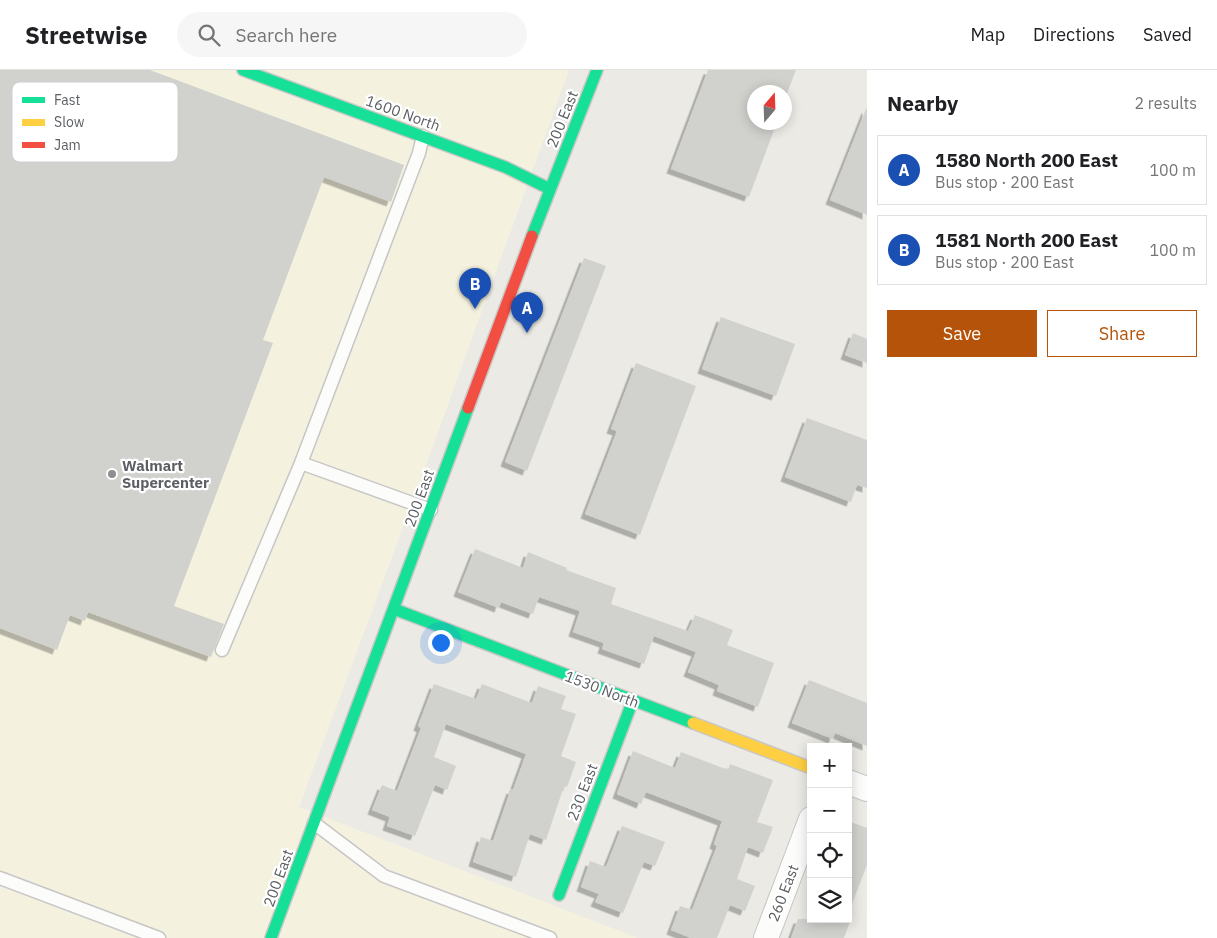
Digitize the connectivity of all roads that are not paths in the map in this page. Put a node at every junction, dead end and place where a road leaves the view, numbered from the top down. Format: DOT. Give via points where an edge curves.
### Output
graph roads {
  1 [pos="243,70"];
  2 [pos="597,70"];
  3 [pos="423,136"];
  4 [pos="550,189"];
  5 [pos="301,464"];
  6 [pos="431,510"];
  7 [pos="394,609"];
  8 [pos="222,650"];
  9 [pos="633,700"];
  10 [pos="807,766"];
  11 [pos="852,783"];
  12 [pos="867,789"];
  13 [pos="314,823"];
  14 [pos="807,830"];
  15 [pos="0,878"];
  16 [pos="559,895"];
  17 [pos="159,938"];
  18 [pos="271,938"];
  19 [pos="550,938"];
  20 [pos="766,938"];
  1 -- 3 [label="street, 1600 North"];
  2 -- 4 [label="street, 200 East"];
  3 -- 4 [label="street, 1600 North" via="505,167"];
  3 -- 5 [label="lane"];
  4 -- 6 [label="street, 200 East"];
  5 -- 6 [label="lane"];
  5 -- 8 [label="lane"];
  6 -- 7 [label="street, 200 East"];
  7 -- 9 [label="street, 1530 North"];
  7 -- 13 [label="street, 200 East"];
  9 -- 10 [label="street, 1530 North"];
  9 -- 16 [label="street, 230 East"];
  11 -- 12 [label="street"];
  13 -- 18 [label="street, 200 East"];
  13 -- 19 [label="lane" via="384,876"];
  14 -- 20 [label="street, 260 East"];
  15 -- 17 [label="lane"];
}
